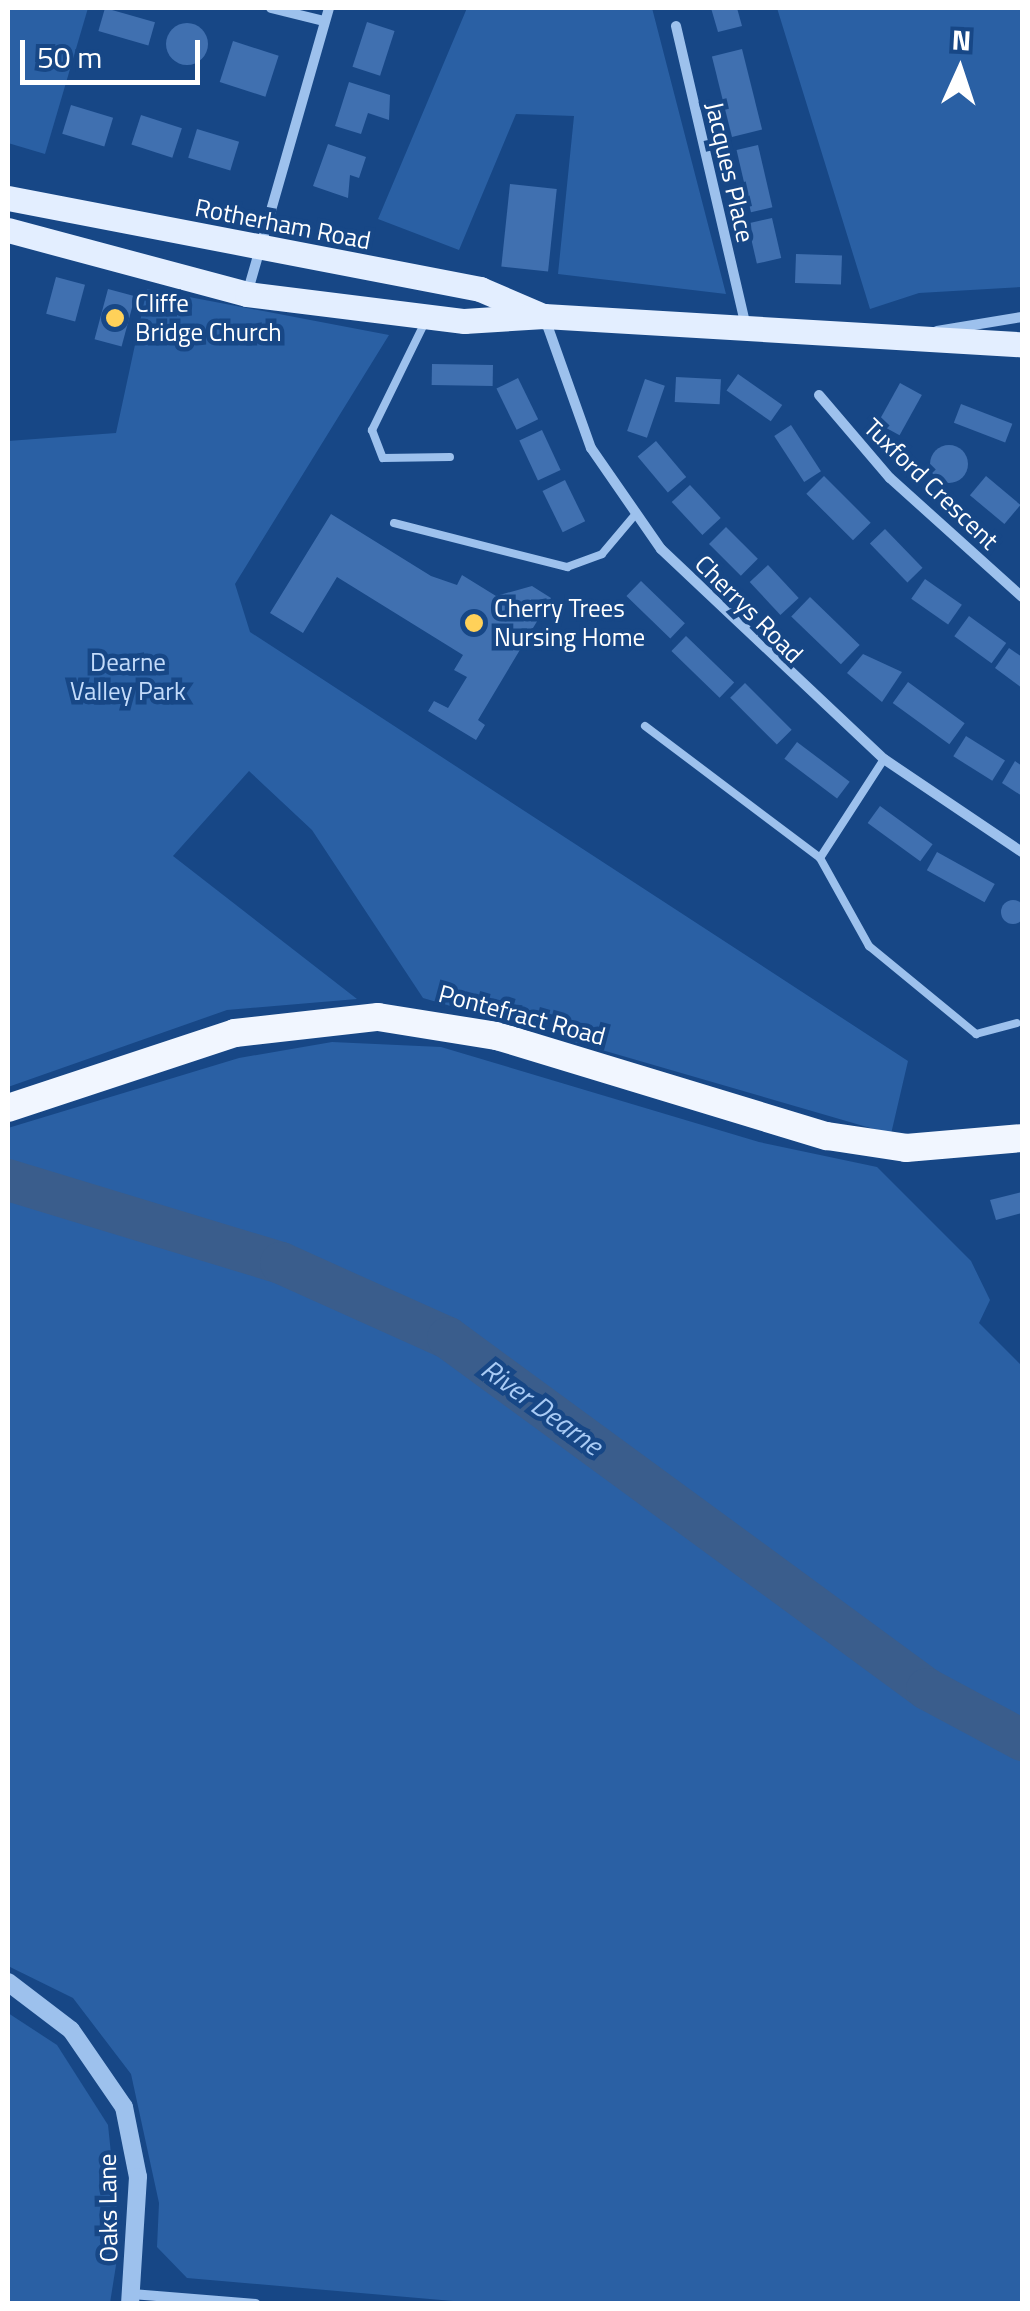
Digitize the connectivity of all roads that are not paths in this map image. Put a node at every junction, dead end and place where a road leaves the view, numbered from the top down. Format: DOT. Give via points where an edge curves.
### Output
graph roads {
  1 [pos="271,8"];
  2 [pos="329,8"];
  3 [pos="324,21"];
  4 [pos="676,26"];
  5 [pos="8,198"];
  6 [pos="8,230"];
  7 [pos="254,252"];
  8 [pos="247,294"];
  9 [pos="428,316"];
  10 [pos="544,316"];
  11 [pos="1022,317"];
  12 [pos="746,327"];
  13 [pos="912,338"];
  14 [pos="1022,345"];
  15 [pos="819,394"];
  16 [pos="450,457"];
  17 [pos="634,516"];
  18 [pos="394,523"];
  19 [pos="1022,597"];
  20 [pos="645,726"];
  21 [pos="884,759"];
  22 [pos="1022,852"];
  23 [pos="820,858"];
  24 [pos="1017,1023"];
  25 [pos="21,1104"];
  26 [pos="1022,1138"];
  27 [pos="8,1982"];
  28 [pos="131,2299"];
  29 [pos="256,2304"];
  1 -- 3 [label="street"];
  2 -- 3 [label="street"];
  3 -- 7 [label="street"];
  4 -- 12 [label="street, Jacques Place"];
  5 -- 7 [label="main road, Rotherham Road"];
  6 -- 8 [label="main road, Rotherham Road"];
  7 -- 8 [label="street"];
  7 -- 10 [label="main road, Rotherham Road" via="480,288"];
  8 -- 9 [label="main road, Rotherham Road"];
  9 -- 10 [label="main road, Rotherham Road" via="497,324"];
  9 -- 16 [label="lane" via="372,430 383,458"];
  10 -- 12 [label="main road, Rotherham Road"];
  10 -- 17 [label="street, Cherrys Road" via="590,448"];
  11 -- 13 [label="street" via="986,317"];
  12 -- 13 [label="main road, Rotherham Road"];
  13 -- 14 [label="main road, Rotherham Road"];
  15 -- 19 [label="street, Tuxford Crescent" via="890,478"];
  17 -- 18 [label="lane" via="602,554 568,567"];
  17 -- 21 [label="street, Cherrys Road" via="726,618"];
  20 -- 23 [label="lane"];
  21 -- 22 [label="street, Cherrys Road"];
  21 -- 23 [label="lane"];
  23 -- 24 [label="lane" via="869,946 893,967 976,1034"];
  25 -- 26 [label="highway, Pontefract Road" via="236,1033 378,1016 497,1036 826,1136 906,1148"];
  27 -- 28 [label="street, Oaks Lane" via="71,2030 124,2107 138,2177"];
  28 -- 29 [label="street"];
}
